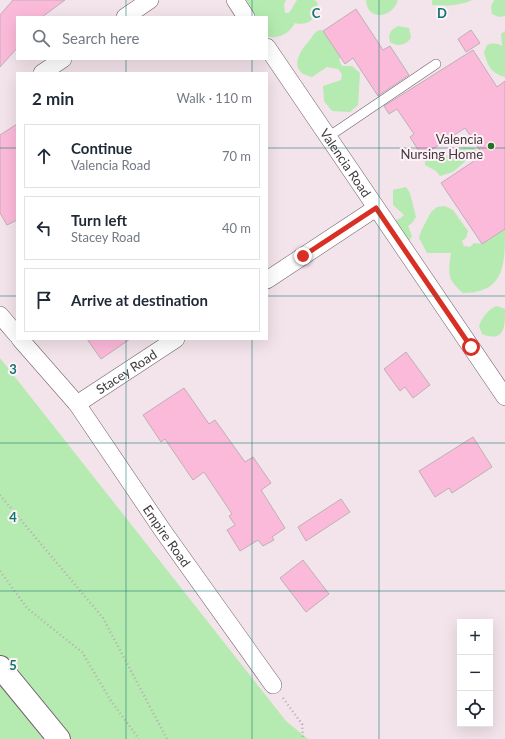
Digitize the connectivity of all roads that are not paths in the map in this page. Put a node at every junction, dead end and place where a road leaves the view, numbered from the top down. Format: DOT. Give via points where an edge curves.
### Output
graph roads {
  1 [pos="150,0"];
  2 [pos="235,0"];
  3 [pos="126,16"];
  4 [pos="245,16"];
  5 [pos="268,49"];
  6 [pos="62,60"];
  7 [pos="436,64"];
  8 [pos="44,72"];
  9 [pos="328,137"];
  10 [pos="376,208"];
  11 [pos="268,279"];
  12 [pos="0,315"];
  13 [pos="16,334"];
  14 [pos="21,340"];
  15 [pos="174,340"];
  16 [pos="505,397"];
  17 [pos="76,404"];
  18 [pos="0,667"];
  19 [pos="273,685"];
  20 [pos="58,739"];
  1 -- 3 [label="street"];
  2 -- 4 [label="street"];
  5 -- 9 [label="street, Valencia Road"];
  6 -- 8 [label="street"];
  7 -- 9 [label="lane"];
  9 -- 10 [label="street, Valencia Road"];
  10 -- 11 [label="street"];
  10 -- 16 [label="street, Valencia Road"];
  12 -- 13 [label="street"];
  14 -- 17 [label="street, Empire Road"];
  15 -- 17 [label="street, Stacey Road"];
  17 -- 19 [label="street, Empire Road"];
  18 -- 20 [label="street"];
}
